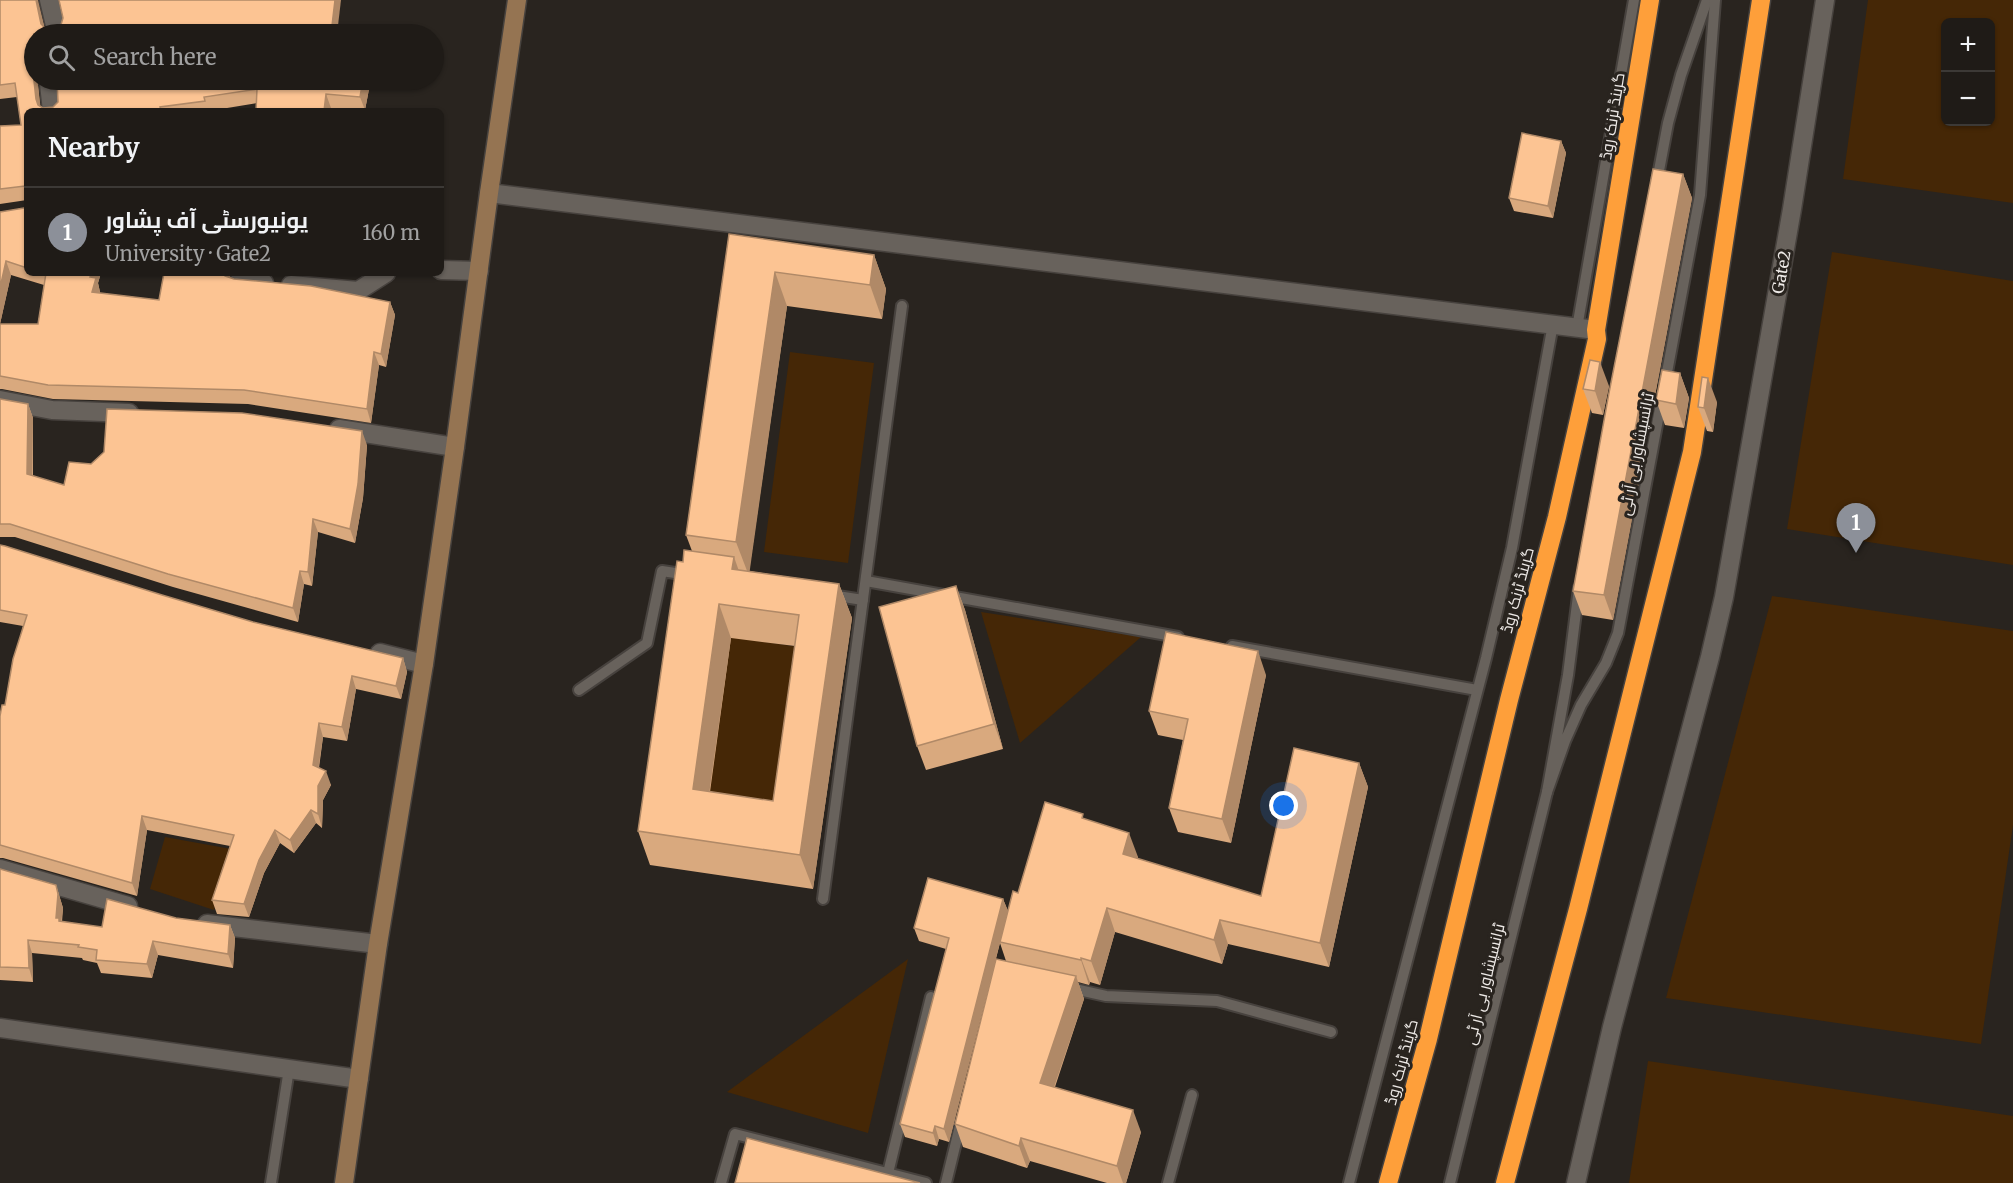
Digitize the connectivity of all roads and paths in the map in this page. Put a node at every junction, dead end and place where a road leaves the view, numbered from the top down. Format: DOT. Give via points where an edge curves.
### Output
graph roads {
  1 [pos="49,0"];
  2 [pos="516,0"];
  3 [pos="1634,0"];
  4 [pos="1650,0"];
  5 [pos="1707,0"];
  6 [pos="1715,0"];
  7 [pos="1761,0"];
  8 [pos="1825,0"];
  9 [pos="55,24"];
  10 [pos="50,90"];
  11 [pos="52,108"];
  12 [pos="489,193"];
  13 [pos="1654,196"];
  14 [pos="444,270"];
  15 [pos="479,271"];
  16 [pos="241,276"];
  17 [pos="381,276"];
  18 [pos="902,306"];
  19 [pos="1553,324"];
  20 [pos="1577,328"];
  21 [pos="1596,330"];
  22 [pos="0,400"];
  23 [pos="146,414"];
  24 [pos="317,426"];
  25 [pos="455,447"];
  26 [pos="697,576"];
  27 [pos="866,581"];
  28 [pos="1580,581"];
  29 [pos="816,593"];
  30 [pos="863,600"];
  31 [pos="1192,639"];
  32 [pos="1216,643"];
  33 [pos="366,650"];
  34 [pos="424,664"];
  35 [pos="579,690"];
  36 [pos="1477,690"];
  37 [pos="1547,792"];
  38 [pos="0,869"];
  39 [pos="823,899"];
  40 [pos="150,912"];
  41 [pos="195,922"];
  42 [pos="378,944"];
  43 [pos="1063,986"];
  44 [pos="931,997"];
  45 [pos="0,1028"];
  46 [pos="1331,1032"];
  47 [pos="289,1069"];
  48 [pos="359,1079"];
  49 [pos="1192,1095"];
  50 [pos="963,1116"];
  51 [pos="888,1173"];
  52 [pos="272,1183"];
  53 [pos="344,1183"];
  54 [pos="721,1183"];
  55 [pos="926,1183"];
  56 [pos="946,1183"];
  57 [pos="1168,1183"];
  58 [pos="1349,1183"];
  59 [pos="1388,1183"];
  60 [pos="1450,1183"];
  61 [pos="1505,1183"];
  62 [pos="1576,1183"];
  1 -- 9 [label="street"];
  2 -- 12 [label="street"];
  3 -- 20 [label="lane"];
  4 -- 21 [label="highway, گرینڈ ٹرنک روڈ"];
  5 -- 13 [label="lane" via="1668,123"];
  6 -- 37 [label="lane, ٹرانسپشاور بی آر ٹی" via="1700,195 1618,633 1606,663 1581,705"];
  7 -- 61 [label="highway" via="1692,452"];
  8 -- 62 [label="street, Gate2" via="1724,597 1612,1027"];
  10 -- 11 [label="street"];
  12 -- 15 [label="street"];
  12 -- 19 [label="street"];
  14 -- 15 [label="street"];
  15 -- 25 [label="street"];
  16 -- 17 [label="street" via="240,281 358,291"];
  18 -- 27 [label="lane"];
  19 -- 20 [label="street"];
  19 -- 36 [label="lane" via="1512,548"];
  20 -- 21 [label="street"];
  21 -- 59 [label="highway, گرینڈ ٹرنک روڈ" via="1557,517 1428,1039"];
  22 -- 23 [label="street" via="52,411"];
  24 -- 25 [label="street"];
  25 -- 34 [label="street"];
  26 -- 35 [label="lane" via="662,571 647,644"];
  27 -- 30 [label="lane"];
  27 -- 31 [label="lane"];
  28 -- 37 [label="lane, ٹرانسپشاور بی آر ٹی"];
  29 -- 30 [label="lane"];
  30 -- 39 [label="lane"];
  32 -- 36 [label="lane"];
  33 -- 34 [label="street"];
  34 -- 42 [label="street"];
  36 -- 58 [label="lane"];
  37 -- 60 [label="lane, ٹرانسپشاور بی آر ٹی"];
  38 -- 40 [label="street"];
  41 -- 42 [label="street"];
  42 -- 48 [label="street"];
  43 -- 46 [label="lane" via="1106,996 1217,1001"];
  44 -- 51 [label="lane"];
  45 -- 47 [label="street"];
  47 -- 48 [label="street"];
  47 -- 52 [label="lane"];
  48 -- 53 [label="street"];
  49 -- 57 [label="lane"];
  50 -- 56 [label="lane"];
  51 -- 54 [label="lane" via="735,1134"];
  51 -- 55 [label="lane"];
}
